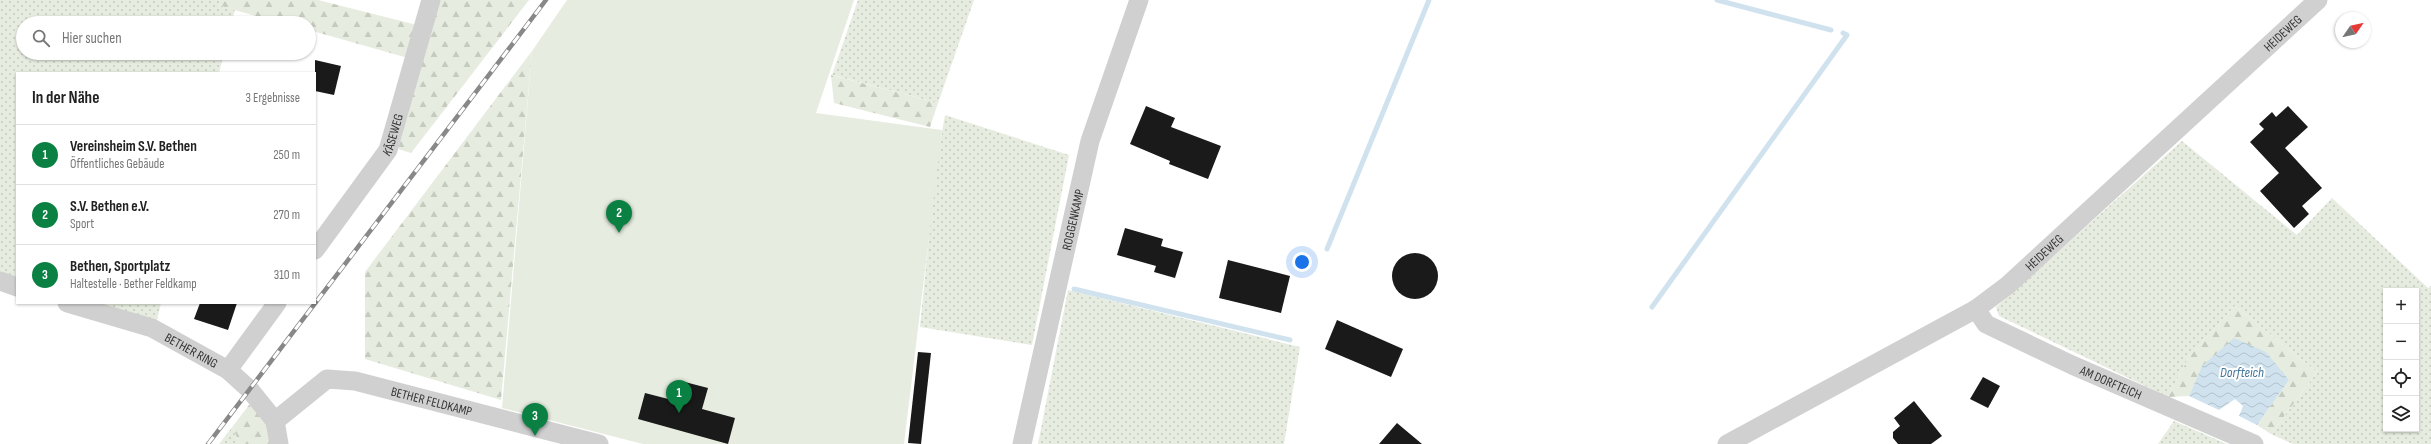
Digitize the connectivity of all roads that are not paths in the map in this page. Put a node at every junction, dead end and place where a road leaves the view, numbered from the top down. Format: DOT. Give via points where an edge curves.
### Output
graph roads {
  1 [pos="431,0"];
  2 [pos="1139,0"];
  3 [pos="2318,0"];
  4 [pos="316,249"];
  5 [pos="0,281"];
  6 [pos="16,287"];
  7 [pos="70,304"];
  8 [pos="276,304"];
  9 [pos="1976,309"];
  10 [pos="228,370"];
  11 [pos="275,421"];
  12 [pos="279,444"];
  13 [pos="600,444"];
  14 [pos="1022,444"];
  15 [pos="1727,444"];
  16 [pos="2254,444"];
  1 -- 4 [label="street, KÄSEWEG" via="388,150"];
  2 -- 14 [label="street, ROGGENKAMP" via="1090,141"];
  3 -- 9 [label="street, HEIDEWEG" via="2008,285"];
  5 -- 6 [label="street"];
  7 -- 10 [label="street, BETHER RING" via="152,328"];
  8 -- 10 [label="street"];
  9 -- 15 [label="street, HEIDEWEG"];
  9 -- 16 [label="street, AM DORFTEICH" via="1986,324 2072,365"];
  10 -- 11 [label="street, BETHER RING" via="250,390"];
  11 -- 12 [label="street, BETHER RING"];
  11 -- 13 [label="street, BETHER FELDKAMP" via="327,379 356,381"];
}
